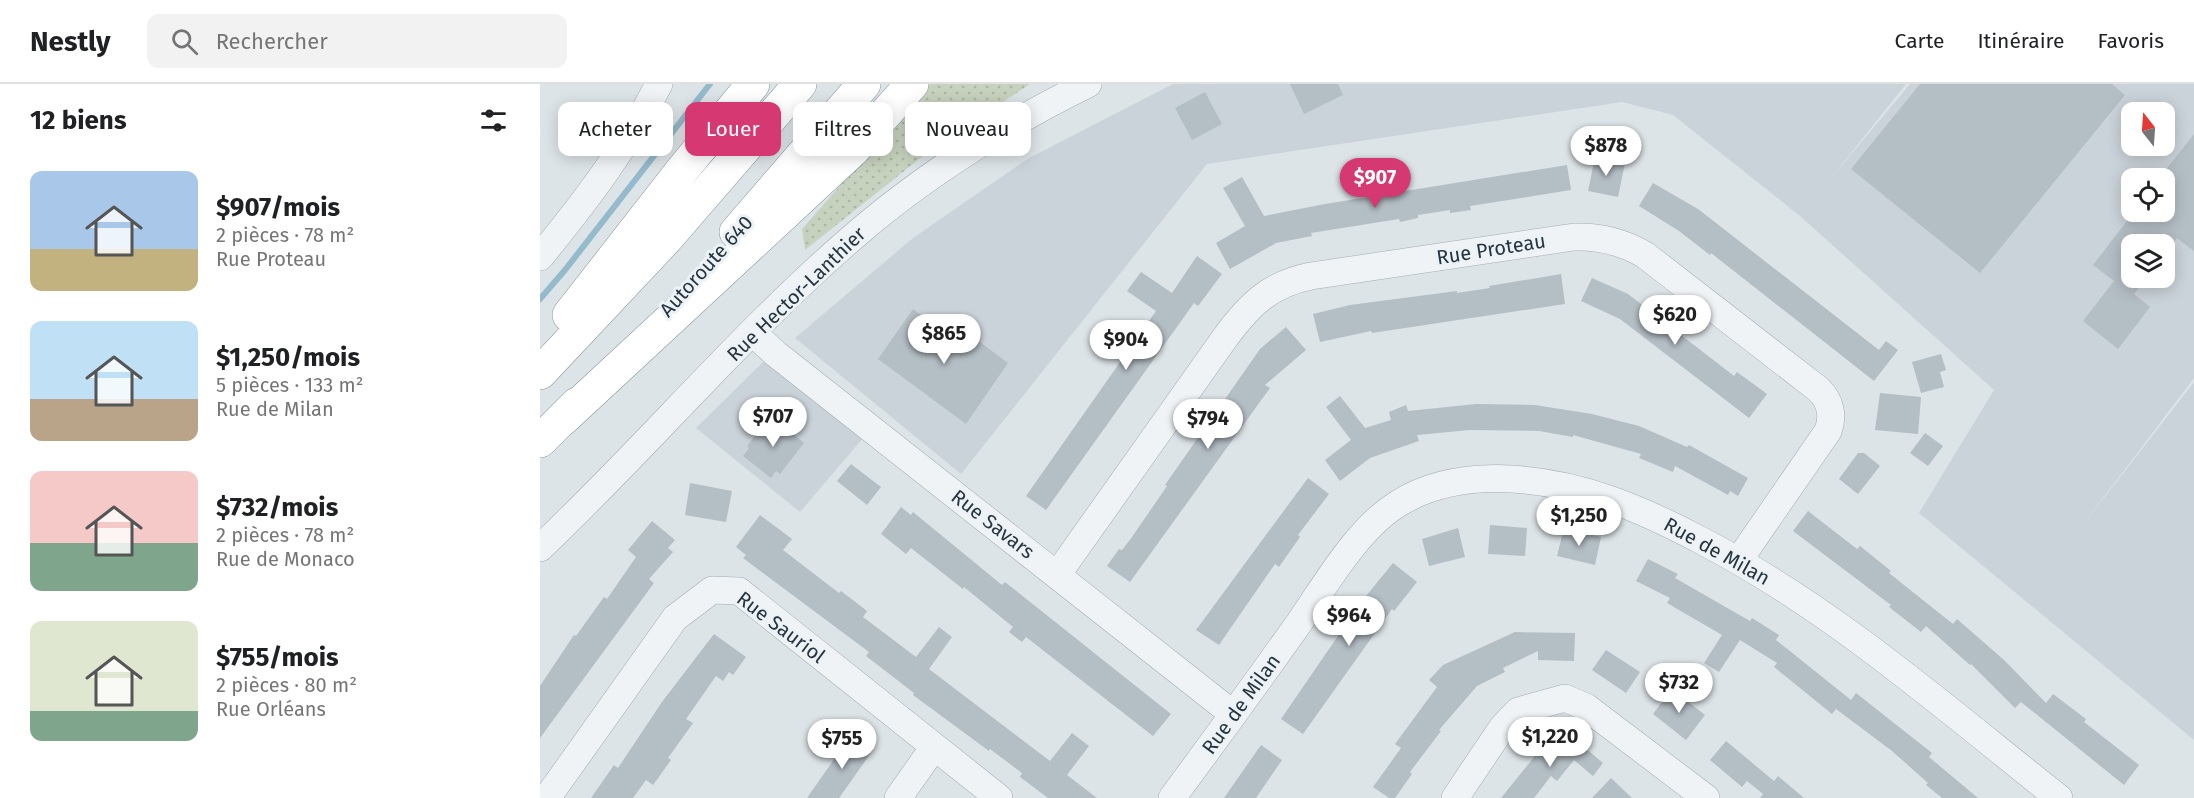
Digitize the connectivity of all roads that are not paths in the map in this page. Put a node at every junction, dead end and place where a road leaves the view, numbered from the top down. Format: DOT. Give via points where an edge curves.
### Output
graph roads {
  1 [pos="659,84"];
  2 [pos="753,84"];
  3 [pos="800,84"];
  4 [pos="864,84"];
  5 [pos="912,84"];
  6 [pos="1088,84"];
  7 [pos="540,257"];
  8 [pos="753,333"];
  9 [pos="540,352"];
  10 [pos="540,373"];
  11 [pos="551,430"];
  12 [pos="540,548"];
  13 [pos="1739,560"];
  14 [pos="1057,575"];
  15 [pos="1233,714"];
  16 [pos="934,747"];
  17 [pos="547,798"];
  18 [pos="898,798"];
  19 [pos="999,798"];
  20 [pos="1172,798"];
  21 [pos="1455,798"];
  22 [pos="1706,798"];
  23 [pos="2059,798"];
  1 -- 7 [label="street" via="616,156"];
  2 -- 9 [label="highway"];
  3 -- 10 [label="highway" via="667,238"];
  4 -- 11 [label="highway, Autoroute 640" via="700,272"];
  5 -- 11 [label="highway" via="853,150"];
  6 -- 8 [label="street, Rue Hector-Lanthier" via="997,133 899,199 831,257"];
  8 -- 12 [label="street, Rue Hector-Lanthier"];
  8 -- 14 [label="street, Rue Savars"];
  13 -- 14 [label="street, Rue Proteau" via="1828,430 1831,414 1826,398 1645,255 1616,242 1574,237 1311,276 1269,292 1252,305 1227,335"];
  13 -- 15 [label="street, Rue de Milan" via="1649,514 1581,489 1500,479 1435,487 1395,505 1364,534"];
  13 -- 23 [label="street, Rue de Milan" via="1840,627"];
  14 -- 15 [label="street, Rue Savars"];
  15 -- 20 [label="street, Rue de Milan"];
  16 -- 17 [label="street, Rue Sauriol" via="739,591 712,590 675,618"];
  16 -- 18 [label="street"];
  16 -- 19 [label="street, Rue Sauriol"];
  21 -- 22 [label="street" via="1518,711 1565,698 1586,707"];
}
